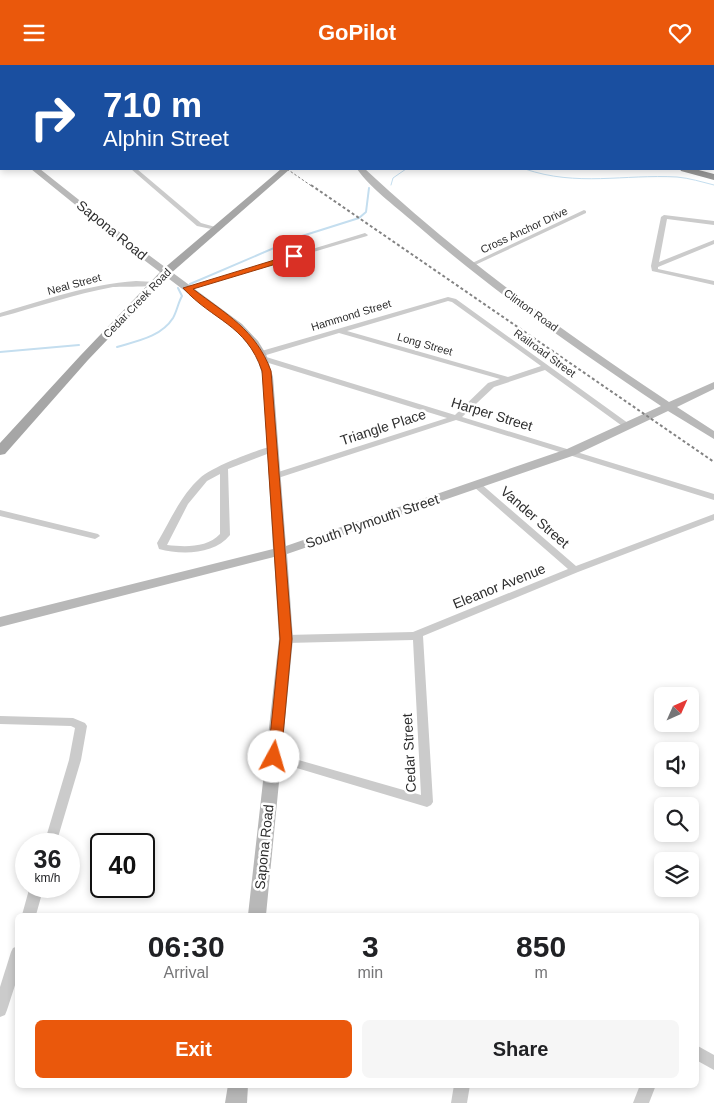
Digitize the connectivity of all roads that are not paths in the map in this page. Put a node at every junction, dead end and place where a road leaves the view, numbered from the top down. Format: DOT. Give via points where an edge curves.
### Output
graph roads {
  1 [pos="37,170"];
  2 [pos="135,170"];
  3 [pos="285,170"];
  4 [pos="362,170"];
  5 [pos="689,170"];
  6 [pos="714,177"];
  7 [pos="584,212"];
  8 [pos="714,223"];
  9 [pos="216,228"];
  10 [pos="365,235"];
  11 [pos="714,242"];
  12 [pos="472,265"];
  13 [pos="654,266"];
  14 [pos="166,272"];
  15 [pos="714,283"];
  16 [pos="155,284"];
  17 [pos="187,288"];
  18 [pos="448,299"];
  19 [pos="0,315"];
  20 [pos="338,331"];
  21 [pos="261,356"];
  22 [pos="546,367"];
  23 [pos="507,379"];
  24 [pos="714,385"];
  25 [pos="669,407"];
  26 [pos="457,417"];
  27 [pos="628,426"];
  28 [pos="714,436"];
  29 [pos="272,449"];
  30 [pos="0,451"];
  31 [pos="571,452"];
  32 [pos="224,468"];
  33 [pos="275,476"];
  34 [pos="477,485"];
  35 [pos="714,497"];
  36 [pos="0,513"];
  37 [pos="714,517"];
  38 [pos="96,536"];
  39 [pos="280,553"];
  40 [pos="575,570"];
  41 [pos="0,622"];
  42 [pos="418,634"];
  43 [pos="286,639"];
  44 [pos="0,719"];
  45 [pos="274,757"];
  46 [pos="53,833"];
  47 [pos="33,898"];
  48 [pos="29,913"];
  49 [pos="257,913"];
  50 [pos="15,962"];
  51 [pos="0,1010"];
  52 [pos="699,1054"];
  53 [pos="714,1063"];
  54 [pos="238,1088"];
  55 [pos="462,1088"];
  56 [pos="647,1088"];
  57 [pos="236,1103"];
  58 [pos="459,1103"];
  59 [pos="641,1103"];
  1 -- 14 [label="street, Sapona Road"];
  2 -- 9 [label="street" via="199,225"];
  3 -- 9 [label="main road, Cedar Creek Road"];
  4 -- 12 [label="street, Clinton Road"];
  5 -- 6 [label="highway"];
  7 -- 12 [label="street, Cross Anchor Drive"];
  8 -- 13 [label="street" via="664,217"];
  9 -- 14 [label="main road, Cedar Creek Road"];
  10 -- 17 [label="street"];
  11 -- 13 [label="street"];
  12 -- 25 [label="street, Clinton Road" via="542,319"];
  13 -- 15 [label="street" via="654,270"];
  14 -- 16 [label="main road, Cedar Creek Road"];
  14 -- 17 [label="street, Sapona Road"];
  16 -- 19 [label="street, Neal Street" via="108,286"];
  16 -- 30 [label="main road, Cedar Creek Road"];
  17 -- 21 [label="street, Sapona Road" via="238,326"];
  18 -- 20 [label="street, Hammond Street"];
  18 -- 22 [label="street, Railroad Street" via="454,300"];
  20 -- 21 [label="street, Hammond Street"];
  20 -- 23 [label="street, Long Street"];
  21 -- 26 [label="street, Harper Street"];
  21 -- 29 [label="street, Sapona Road" via="268,377"];
  22 -- 23 [label="street, Triangle Place"];
  22 -- 27 [label="street, Railroad Street"];
  23 -- 26 [label="street, Triangle Place" via="491,385"];
  24 -- 25 [label="street, South Plymouth Street"];
  25 -- 27 [label="street, South Plymouth Street"];
  25 -- 28 [label="street, Clinton Road"];
  26 -- 31 [label="street, Harper Street"];
  26 -- 33 [label="street, Triangle Place"];
  27 -- 31 [label="street, South Plymouth Street"];
  29 -- 32 [label="street"];
  29 -- 33 [label="street, Sapona Road"];
  31 -- 34 [label="street, South Plymouth Street"];
  31 -- 35 [label="street, Harper Street"];
  32 -- 32 [label="street" via="204,479 184,503 162,547 207,547 219,543 225,535"];
  33 -- 39 [label="street, Sapona Road"];
  34 -- 39 [label="street, South Plymouth Street"];
  34 -- 40 [label="street, Vander Street"];
  36 -- 38 [label="street"];
  37 -- 40 [label="street, Eleanor Avenue"];
  39 -- 41 [label="street, South Plymouth Street"];
  39 -- 43 [label="street, Sapona Road"];
  40 -- 42 [label="street, Eleanor Avenue"];
  42 -- 43 [label="street, Eleanor Avenue"];
  42 -- 45 [label="street, Cedar Street" via="427,802"];
  43 -- 45 [label="street, Sapona Road"];
  44 -- 46 [label="street" via="73,722 81,726 75,760"];
  45 -- 49 [label="street, Sapona Road"];
  47 -- 48 [label="street"];
  50 -- 51 [label="street"];
  52 -- 53 [label="street"];
  54 -- 57 [label="street"];
  55 -- 58 [label="street"];
  56 -- 59 [label="street"];
}
